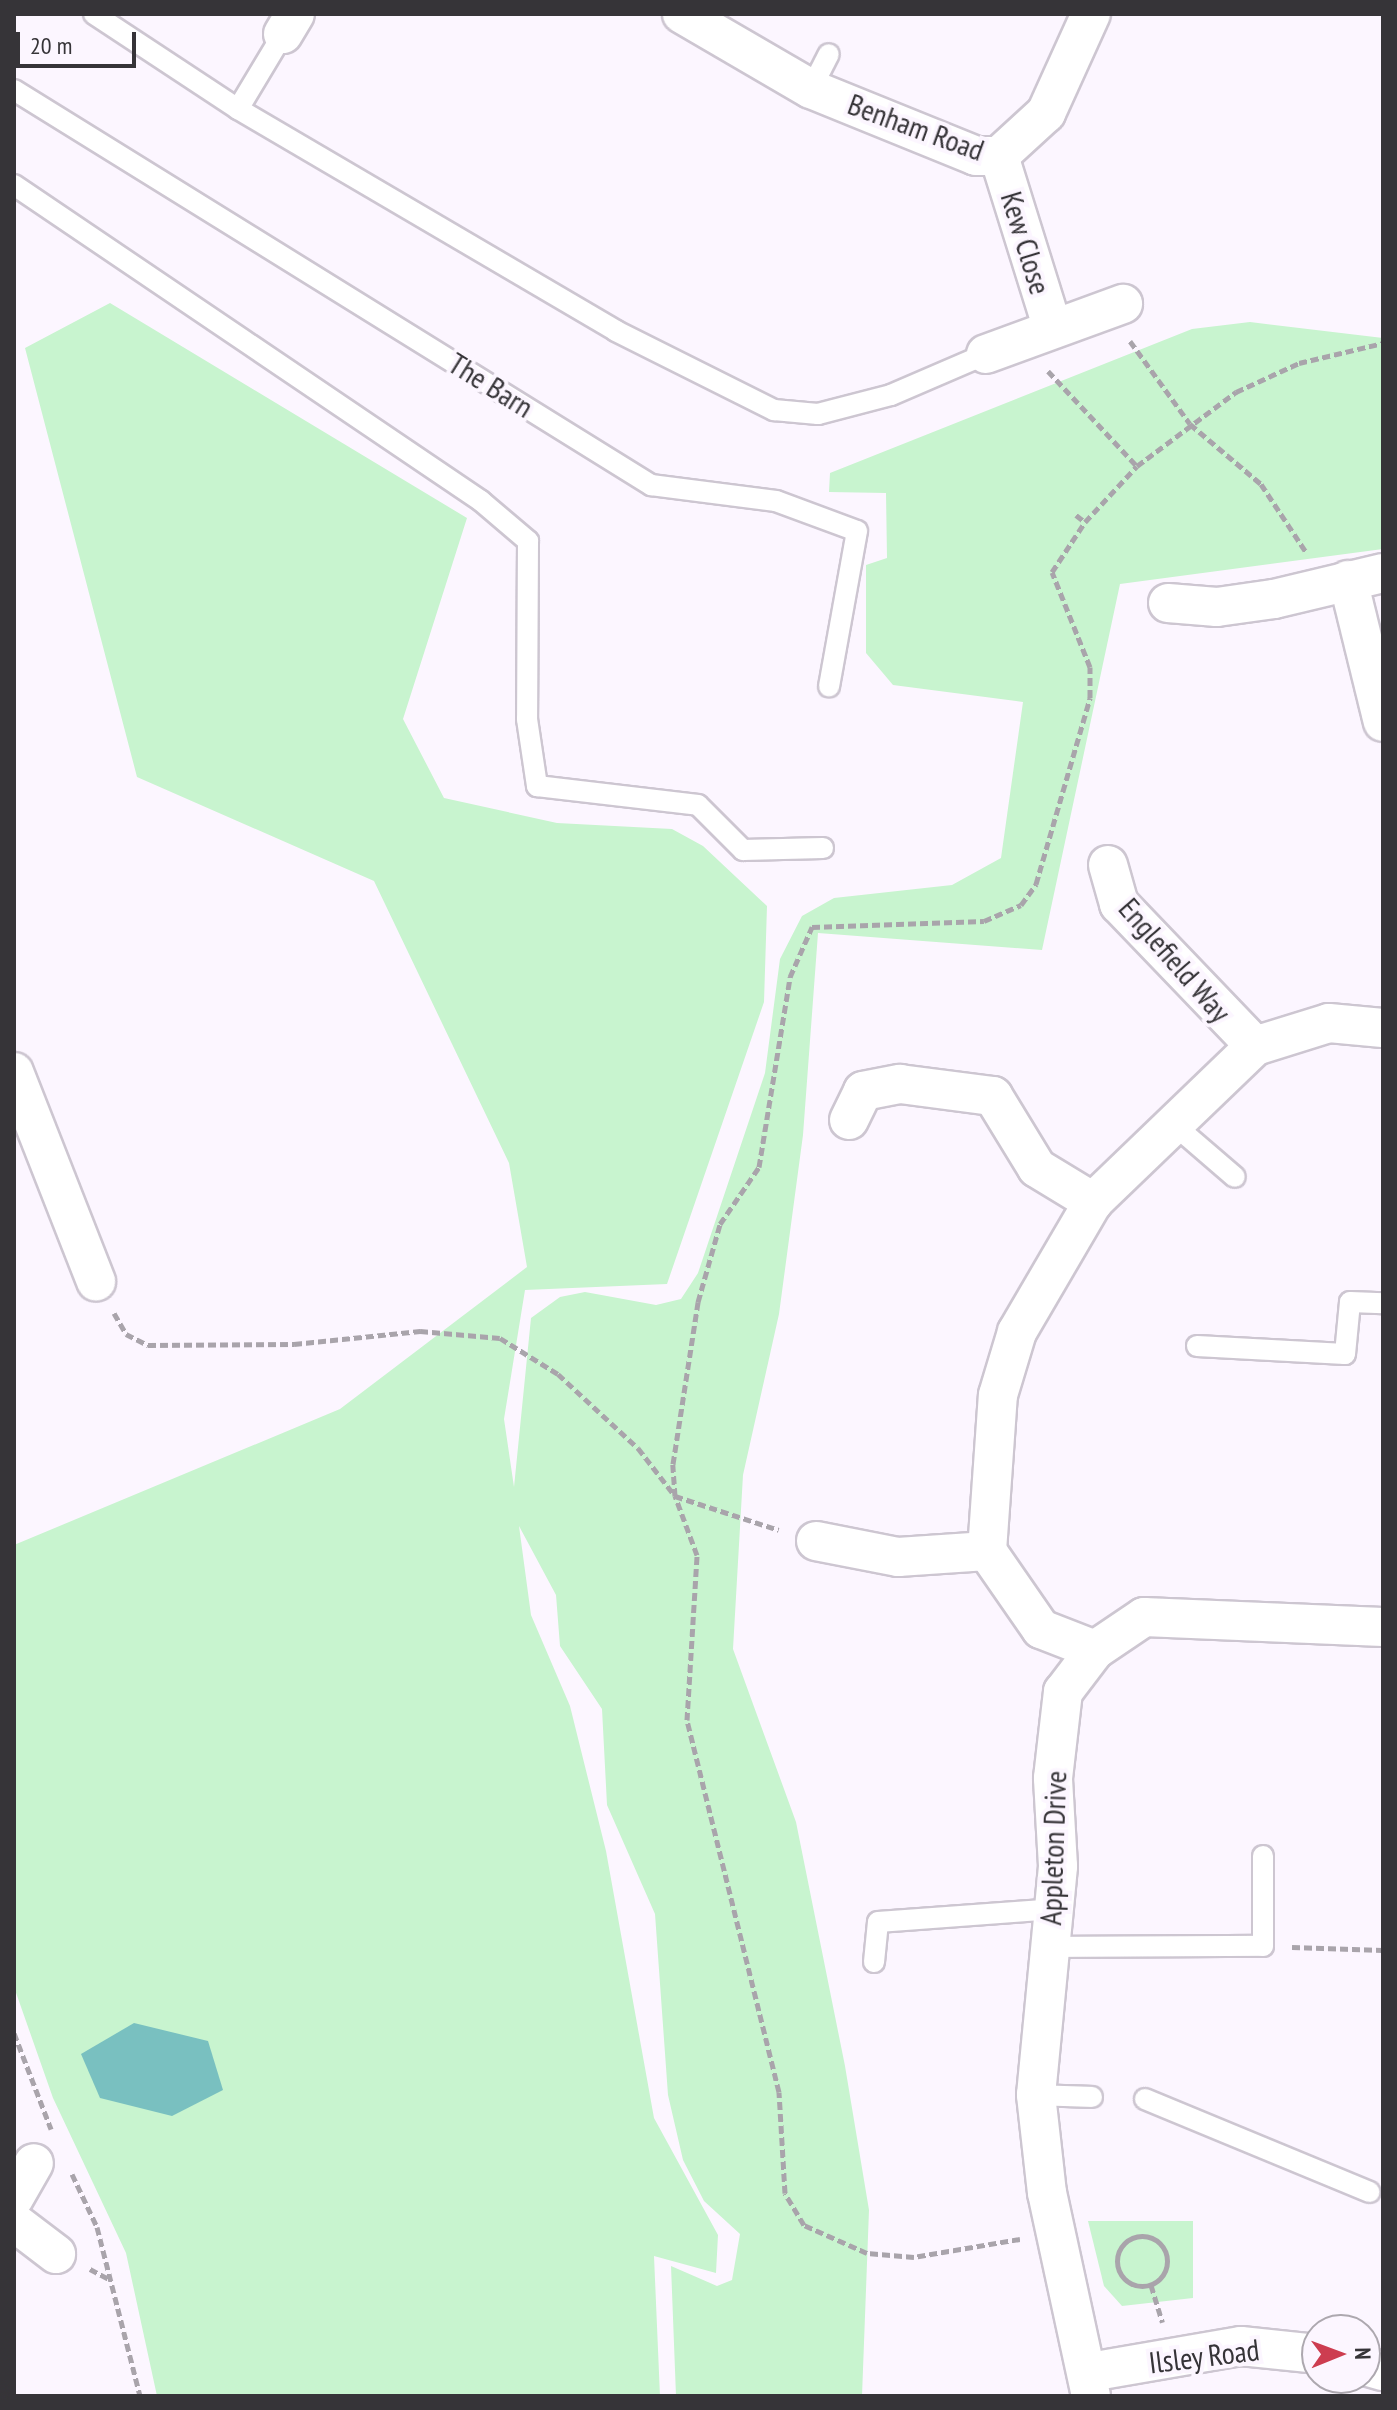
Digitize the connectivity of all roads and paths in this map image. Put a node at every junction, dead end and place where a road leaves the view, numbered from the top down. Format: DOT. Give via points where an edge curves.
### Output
graph roads {
  1 [pos="94,14"];
  2 [pos="682,14"];
  3 [pos="1091,14"];
  4 [pos="289,24"];
  5 [pos="829,54"];
  6 [pos="811,89"];
  7 [pos="14,90"];
  8 [pos="238,109"];
  9 [pos="999,156"];
  10 [pos="14,185"];
  11 [pos="1116,308"];
  12 [pos="1053,329"];
  13 [pos="1383,343"];
  14 [pos="1002,348"];
  15 [pos="1190,424"];
  16 [pos="1137,466"];
  17 [pos="1076,515"];
  18 [pos="1085,522"];
  19 [pos="1351,579"];
  20 [pos="1168,603"];
  21 [pos="829,687"];
  22 [pos="1383,722"];
  23 [pos="823,848"];
  24 [pos="1108,865"];
  25 [pos="1383,1028"];
  26 [pos="1255,1046"];
  27 [pos="14,1072"];
  28 [pos="849,1120"];
  29 [pos="1171,1122"];
  30 [pos="1235,1177"];
  31 [pos="1093,1202"];
  32 [pos="96,1281"];
  33 [pos="1383,1303"];
  34 [pos="1197,1346"];
  35 [pos="675,1496"];
  36 [pos="816,1541"];
  37 [pos="987,1551"];
  38 [pos="1383,1627"];
  39 [pos="1095,1650"];
  40 [pos="1263,1856"];
  41 [pos="1054,1909"];
  42 [pos="1263,1946"];
  43 [pos="1050,1947"];
  44 [pos="1383,1950"];
  45 [pos="874,1962"];
  46 [pos="14,2033"];
  47 [pos="1036,2095"];
  48 [pos="1092,2097"];
  49 [pos="1145,2099"];
  50 [pos="51,2154"];
  51 [pos="1370,2192"];
  52 [pos="14,2198"];
  53 [pos="14,2222"];
  54 [pos="1055,2229"];
  55 [pos="56,2254"];
  56 [pos="1118,2269"];
  57 [pos="1301,2352"];
  58 [pos="1091,2384"];
  59 [pos="140,2396"];
  1 -- 8 [label="lane"];
  2 -- 6 [label="street, Benham Road"];
  3 -- 9 [label="street, Benham Road" via="1053,102"];
  4 -- 8 [label="lane"];
  5 -- 6 [label="lane"];
  6 -- 9 [label="street, Benham Road" via="976,156"];
  7 -- 21 [label="lane, The Barn" via="651,485 776,501 857,531"];
  8 -- 14 [label="lane" via="616,331 774,410 818,414 891,395"];
  9 -- 12 [label="street, Kew Close"];
  10 -- 23 [label="lane" via="528,541 527,719 537,786 698,805 743,850"];
  11 -- 12 [label="street, Kew Close"];
  11 -- 15 [label="path"];
  12 -- 14 [label="street, Kew Close"];
  13 -- 15 [label="path" via="1299,363"];
  14 -- 16 [label="path"];
  15 -- 16 [label="path"];
  15 -- 19 [label="path" via="1261,484"];
  16 -- 18 [label="path"];
  17 -- 18 [label="path"];
  18 -- 35 [label="path" via="1052,572 1090,667 1090,698 1036,884 1021,905 984,921 812,927 790,977 759,1167 720,1224 698,1302"];
  19 -- 20 [label="street" via="1217,607"];
  19 -- 22 [label="street"];
  24 -- 26 [label="street, Englefield Way" via="1119,904"];
  25 -- 26 [label="street, Englefield Way" via="1329,1023"];
  26 -- 29 [label="street, Englefield Way"];
  27 -- 32 [label="street"];
  28 -- 31 [label="street" via="863,1091 900,1084 993,1096 1037,1168"];
  29 -- 30 [label="lane"];
  29 -- 31 [label="street, Englefield Way"];
  31 -- 37 [label="street, Englefield Way" via="1013,1345 998,1395"];
  32 -- 35 [label="path" via="126,1334 148,1345 294,1344 420,1331 500,1338 558,1374 638,1448"];
  33 -- 34 [label="lane" via="1350,1302 1345,1354"];
  35 -- 36 [label="path"];
  35 -- 54 [label="path" via="697,1555 687,1720 779,2092 785,2193 804,2225 867,2253 964,2251"];
  36 -- 37 [label="street" via="898,1557"];
  37 -- 39 [label="street" via="1041,1629"];
  38 -- 39 [label="street, Appleton Drive" via="1144,1617"];
  39 -- 41 [label="street, Appleton Drive" via="1063,1692 1053,1778"];
  40 -- 42 [label="lane"];
  41 -- 43 [label="street, Appleton Drive"];
  41 -- 45 [label="lane" via="878,1922"];
  42 -- 43 [label="lane"];
  42 -- 44 [label="path"];
  43 -- 47 [label="street, Appleton Drive"];
  46 -- 50 [label="path"];
  47 -- 48 [label="lane"];
  47 -- 54 [label="street, Appleton Drive"];
  49 -- 51 [label="lane"];
  50 -- 52 [label="street"];
  50 -- 59 [label="path" via="97,2227"];
  53 -- 55 [label="street"];
  54 -- 58 [label="street, Appleton Drive"];
  56 -- 56 [label="path" via="1127,2281 1151,2285 1164,2273 1166,2257 1157,2242 1134,2238 1118,2253"];
  57 -- 58 [label="street, Ilsley Road" via="1241,2346"];
}
